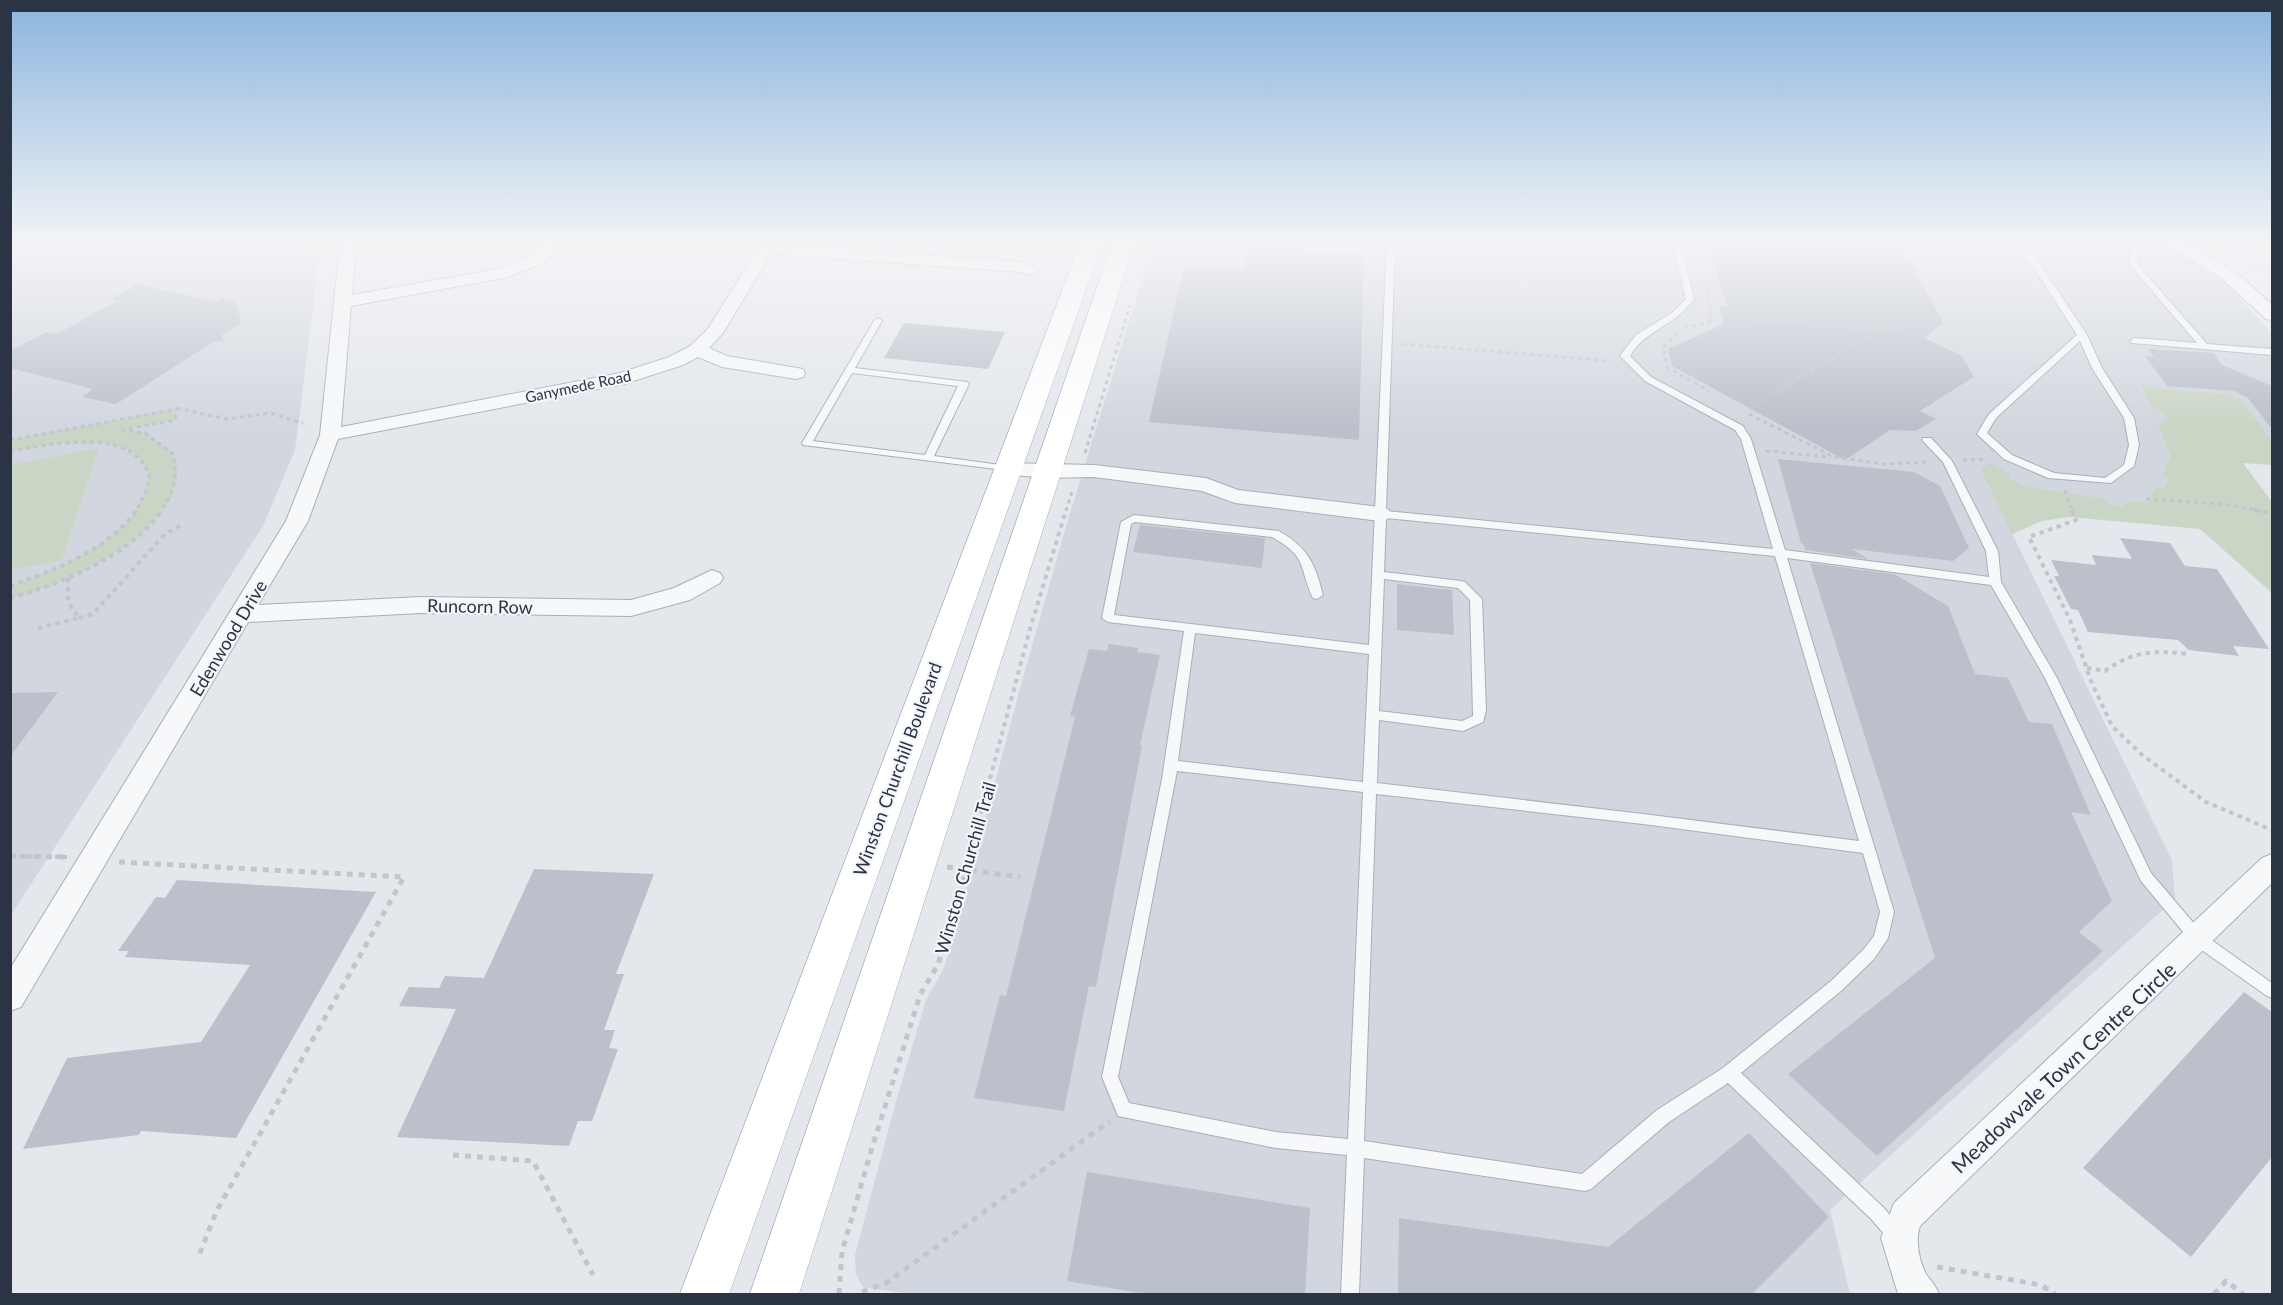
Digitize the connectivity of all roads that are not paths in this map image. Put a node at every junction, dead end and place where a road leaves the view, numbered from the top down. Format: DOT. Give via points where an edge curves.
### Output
graph roads {
  1 [pos="344,305"];
  2 [pos="731,305"];
  3 [pos="1081,305"];
  4 [pos="1104,305"];
  5 [pos="1389,305"];
  6 [pos="1687,305"];
  7 [pos="2062,305"];
  8 [pos="2168,305"];
  9 [pos="878,321"];
  10 [pos="2082,335"];
  11 [pos="2135,341"];
  12 [pos="2204,346"];
  13 [pos="697,350"];
  14 [pos="2272,352"];
  15 [pos="848,370"];
  16 [pos="796,373"];
  17 [pos="330,435"];
  18 [pos="1927,440"];
  19 [pos="928,459"];
  20 [pos="1052,476"];
  21 [pos="1380,514"];
  22 [pos="1780,553"];
  23 [pos="1378,575"];
  24 [pos="712,578"];
  25 [pos="1995,582"];
  26 [pos="1317,596"];
  27 [pos="242,614"];
  28 [pos="1190,627"];
  29 [pos="1375,650"];
  30 [pos="1372,715"];
  31 [pos="1172,765"];
  32 [pos="1370,788"];
  33 [pos="1867,848"];
  34 [pos="2272,866"];
  35 [pos="2198,939"];
  36 [pos="2272,991"];
  37 [pos="10,997"];
  38 [pos="1730,1073"];
  39 [pos="1355,1148"];
  40 [pos="1909,1275"];
  41 [pos="704,1294"];
  42 [pos="774,1294"];
  43 [pos="1350,1294"];
  1 -- 17 [label="street, Edenwood Drive"];
  2 -- 13 [label="street, Ganymede Road" via="714,333"];
  3 -- 20 [label="main road, Winston Churchill Boulevard"];
  4 -- 20 [label="main road, Winston Churchill Boulevard"];
  5 -- 21 [label="lane"];
  6 -- 22 [label="lane" via="1683,312 1639,335 1625,356 1648,379 1739,428"];
  7 -- 10 [label="lane"];
  8 -- 12 [label="lane"];
  9 -- 15 [label="lane"];
  10 -- 10 [label="lane" via="1992,416 1982,434 2008,457 2052,476 2107,481 2129,466 2134,445 2129,418 2097,368"];
  11 -- 12 [label="lane"];
  12 -- 14 [label="lane"];
  13 -- 16 [label="street" via="722,361"];
  13 -- 17 [label="street, Ganymede Road" via="624,378"];
  15 -- 19 [label="lane" via="964,384"];
  15 -- 19 [label="lane" via="807,443"];
  17 -- 27 [label="street, Edenwood Drive" via="297,521"];
  18 -- 25 [label="lane" via="1947,461 1992,550"];
  19 -- 20 [label="lane"];
  20 -- 21 [label="street" via="1093,486 1202,501 1235,496"];
  20 -- 41 [label="main road, Winston Churchill Boulevard"];
  20 -- 42 [label="main road, Winston Churchill Boulevard" via="917,862"];
  21 -- 22 [label="lane"];
  21 -- 23 [label="lane"];
  22 -- 25 [label="lane"];
  22 -- 33 [label="lane"];
  23 -- 29 [label="lane"];
  23 -- 30 [label="lane" via="1461,585 1476,599 1480,711 1479,718 1463,726"];
  24 -- 27 [label="street, Runcorn Row" via="682,594 631,608 421,605"];
  25 -- 35 [label="lane" via="2050,678 2146,877"];
  26 -- 28 [label="lane" via="1306,556 1292,542 1275,534 1134,518 1126,522 1108,618"];
  27 -- 37 [label="street, Edenwood Drive"];
  28 -- 29 [label="lane"];
  28 -- 31 [label="lane"];
  29 -- 30 [label="lane"];
  30 -- 32 [label="lane"];
  31 -- 32 [label="lane"];
  31 -- 39 [label="lane" via="1110,1077 1124,1110 1276,1140"];
  32 -- 33 [label="lane"];
  32 -- 39 [label="lane"];
  33 -- 38 [label="lane" via="1887,912 1881,938 1836,986"];
  34 -- 35 [label="street, Meadowvale Town Centre Circle"];
  35 -- 36 [label="lane"];
  35 -- 40 [label="street, Meadowvale Town Centre Circle" via="1906,1215"];
  38 -- 39 [label="lane" via="1664,1116 1585,1183"];
  38 -- 40 [label="lane" via="1877,1213"];
  39 -- 43 [label="lane"];
}
